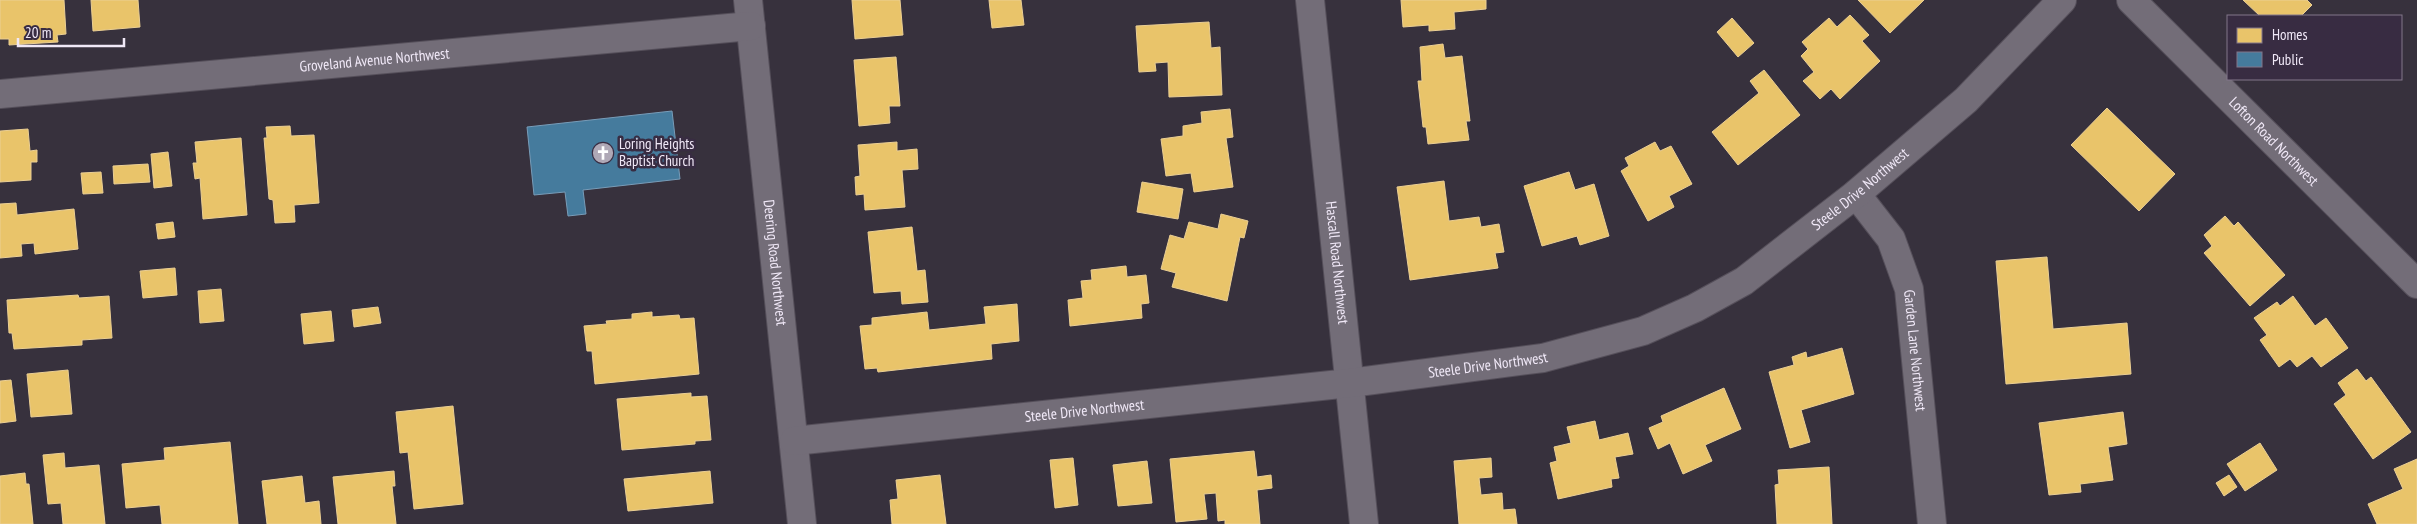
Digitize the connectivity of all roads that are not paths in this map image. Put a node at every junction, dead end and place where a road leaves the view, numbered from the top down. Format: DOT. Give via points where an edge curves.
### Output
graph roads {
  1 [pos="1310,0"];
  2 [pos="2062,0"];
  3 [pos="2131,0"];
  4 [pos="749,13"];
  5 [pos="0,94"];
  6 [pos="1856,194"];
  7 [pos="2417,284"];
  8 [pos="1350,383"];
  9 [pos="794,442"];
  10 [pos="802,524"];
  11 [pos="1364,524"];
  12 [pos="1932,524"];
  1 -- 8 [label="street, Hascall Road Northwest"];
  2 -- 6 [label="street, Steele Drive Northwest" via="1966,100"];
  3 -- 7 [label="street, Lofton Road Northwest"];
  4 -- 5 [label="street, Groveland Avenue Northwest"];
  4 -- 9 [label="street, Deering Road Northwest"];
  6 -- 8 [label="street, Steele Drive Northwest" via="1744,281 1695,308 1643,330 1543,358"];
  6 -- 12 [label="street, Garden Lane Northwest" via="1891,239 1909,290"];
  8 -- 9 [label="street, Steele Drive Northwest"];
  8 -- 11 [label="street, Hascall Road Northwest"];
  9 -- 10 [label="street, Deering Road Northwest"];
}
